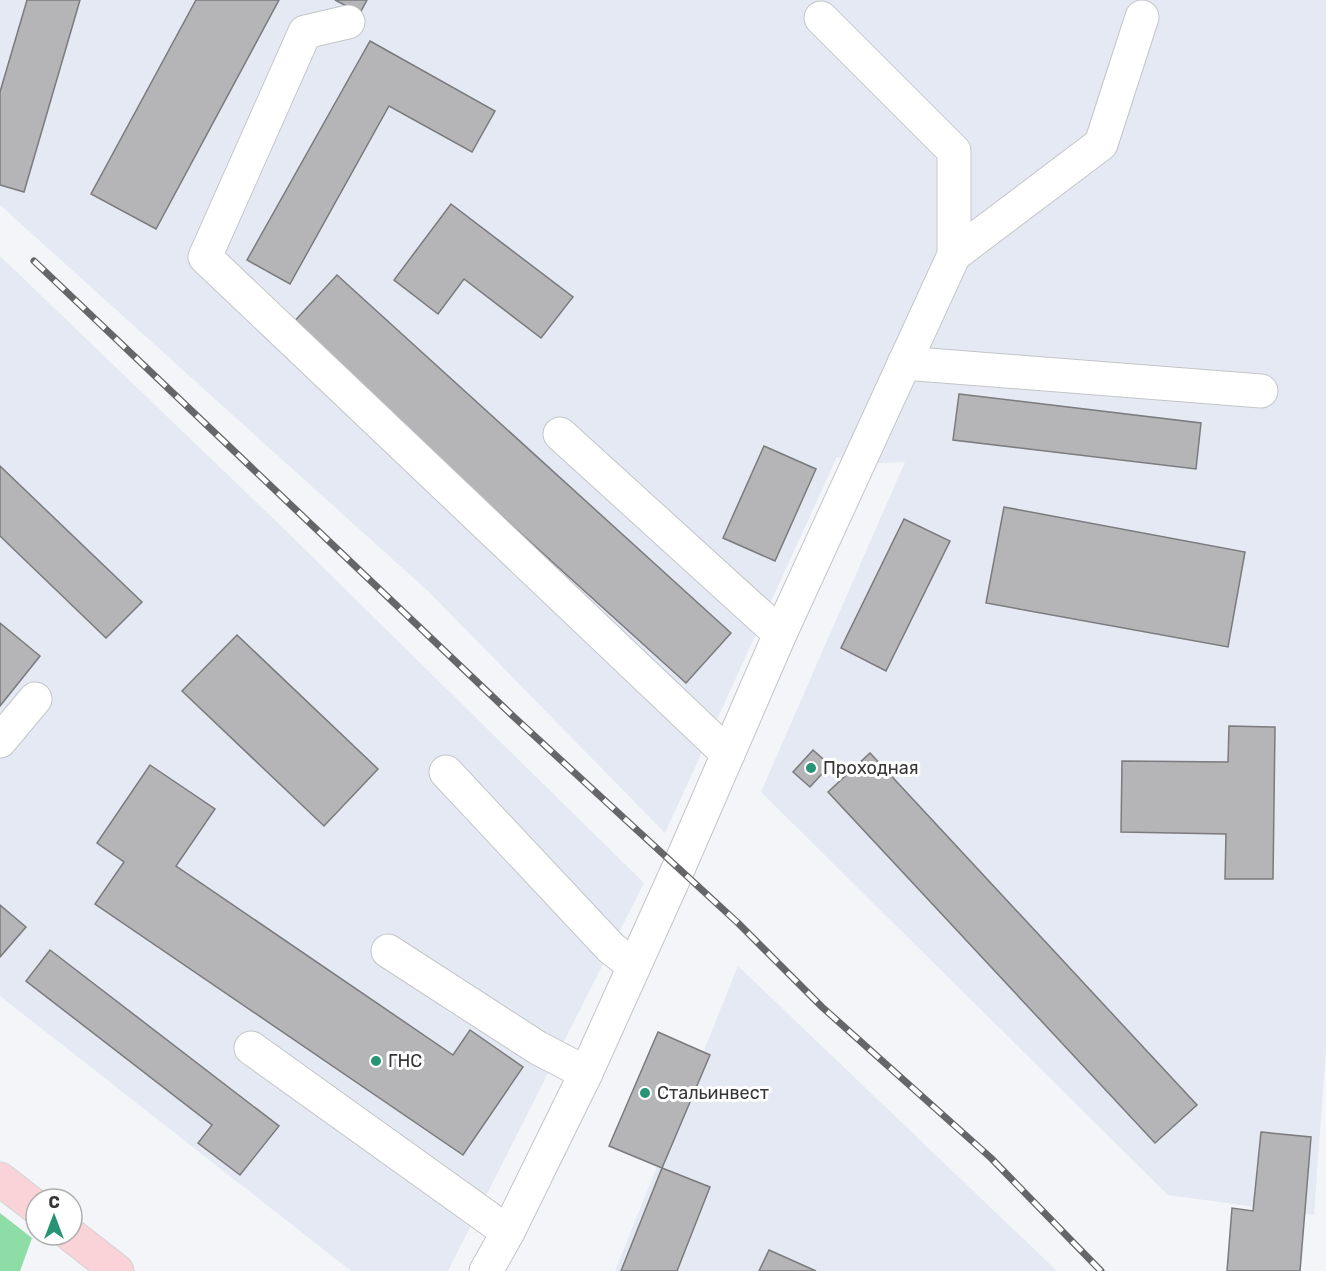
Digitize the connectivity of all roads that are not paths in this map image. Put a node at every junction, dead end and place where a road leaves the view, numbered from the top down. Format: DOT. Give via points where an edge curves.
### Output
graph roads {
  1 [pos="1142,17"];
  2 [pos="820,18"];
  3 [pos="348,22"];
  4 [pos="954,255"];
  5 [pos="904,363"];
  6 [pos="1261,391"];
  7 [pos="560,434"];
  8 [pos="780,634"];
  9 [pos="35,699"];
  10 [pos="0,741"];
  11 [pos="728,754"];
  12 [pos="446,772"];
  13 [pos="388,951"];
  14 [pos="634,966"];
  15 [pos="251,1048"];
  16 [pos="586,1072"];
  17 [pos="0,1179"];
  18 [pos="24,1198"];
  19 [pos="508,1232"];
  20 [pos="83,1247"];
  21 [pos="104,1267"];
  22 [pos="495,1267"];
  1 -- 4 [label="street" via="1101,144"];
  2 -- 4 [label="street" via="954,151"];
  3 -- 11 [label="street" via="305,32 205,257"];
  4 -- 5 [label="street"];
  5 -- 6 [label="street"];
  5 -- 8 [label="street"];
  7 -- 8 [label="street"];
  8 -- 11 [label="street"];
  9 -- 10 [label="street"];
  11 -- 14 [label="street"];
  12 -- 14 [label="street" via="611,948"];
  13 -- 16 [label="street" via="538,1048"];
  14 -- 16 [label="street"];
  15 -- 19 [label="street"];
  16 -- 19 [label="street"];
  17 -- 18 [label="main road"];
  19 -- 22 [label="street"];
  20 -- 21 [label="main road"];
}
